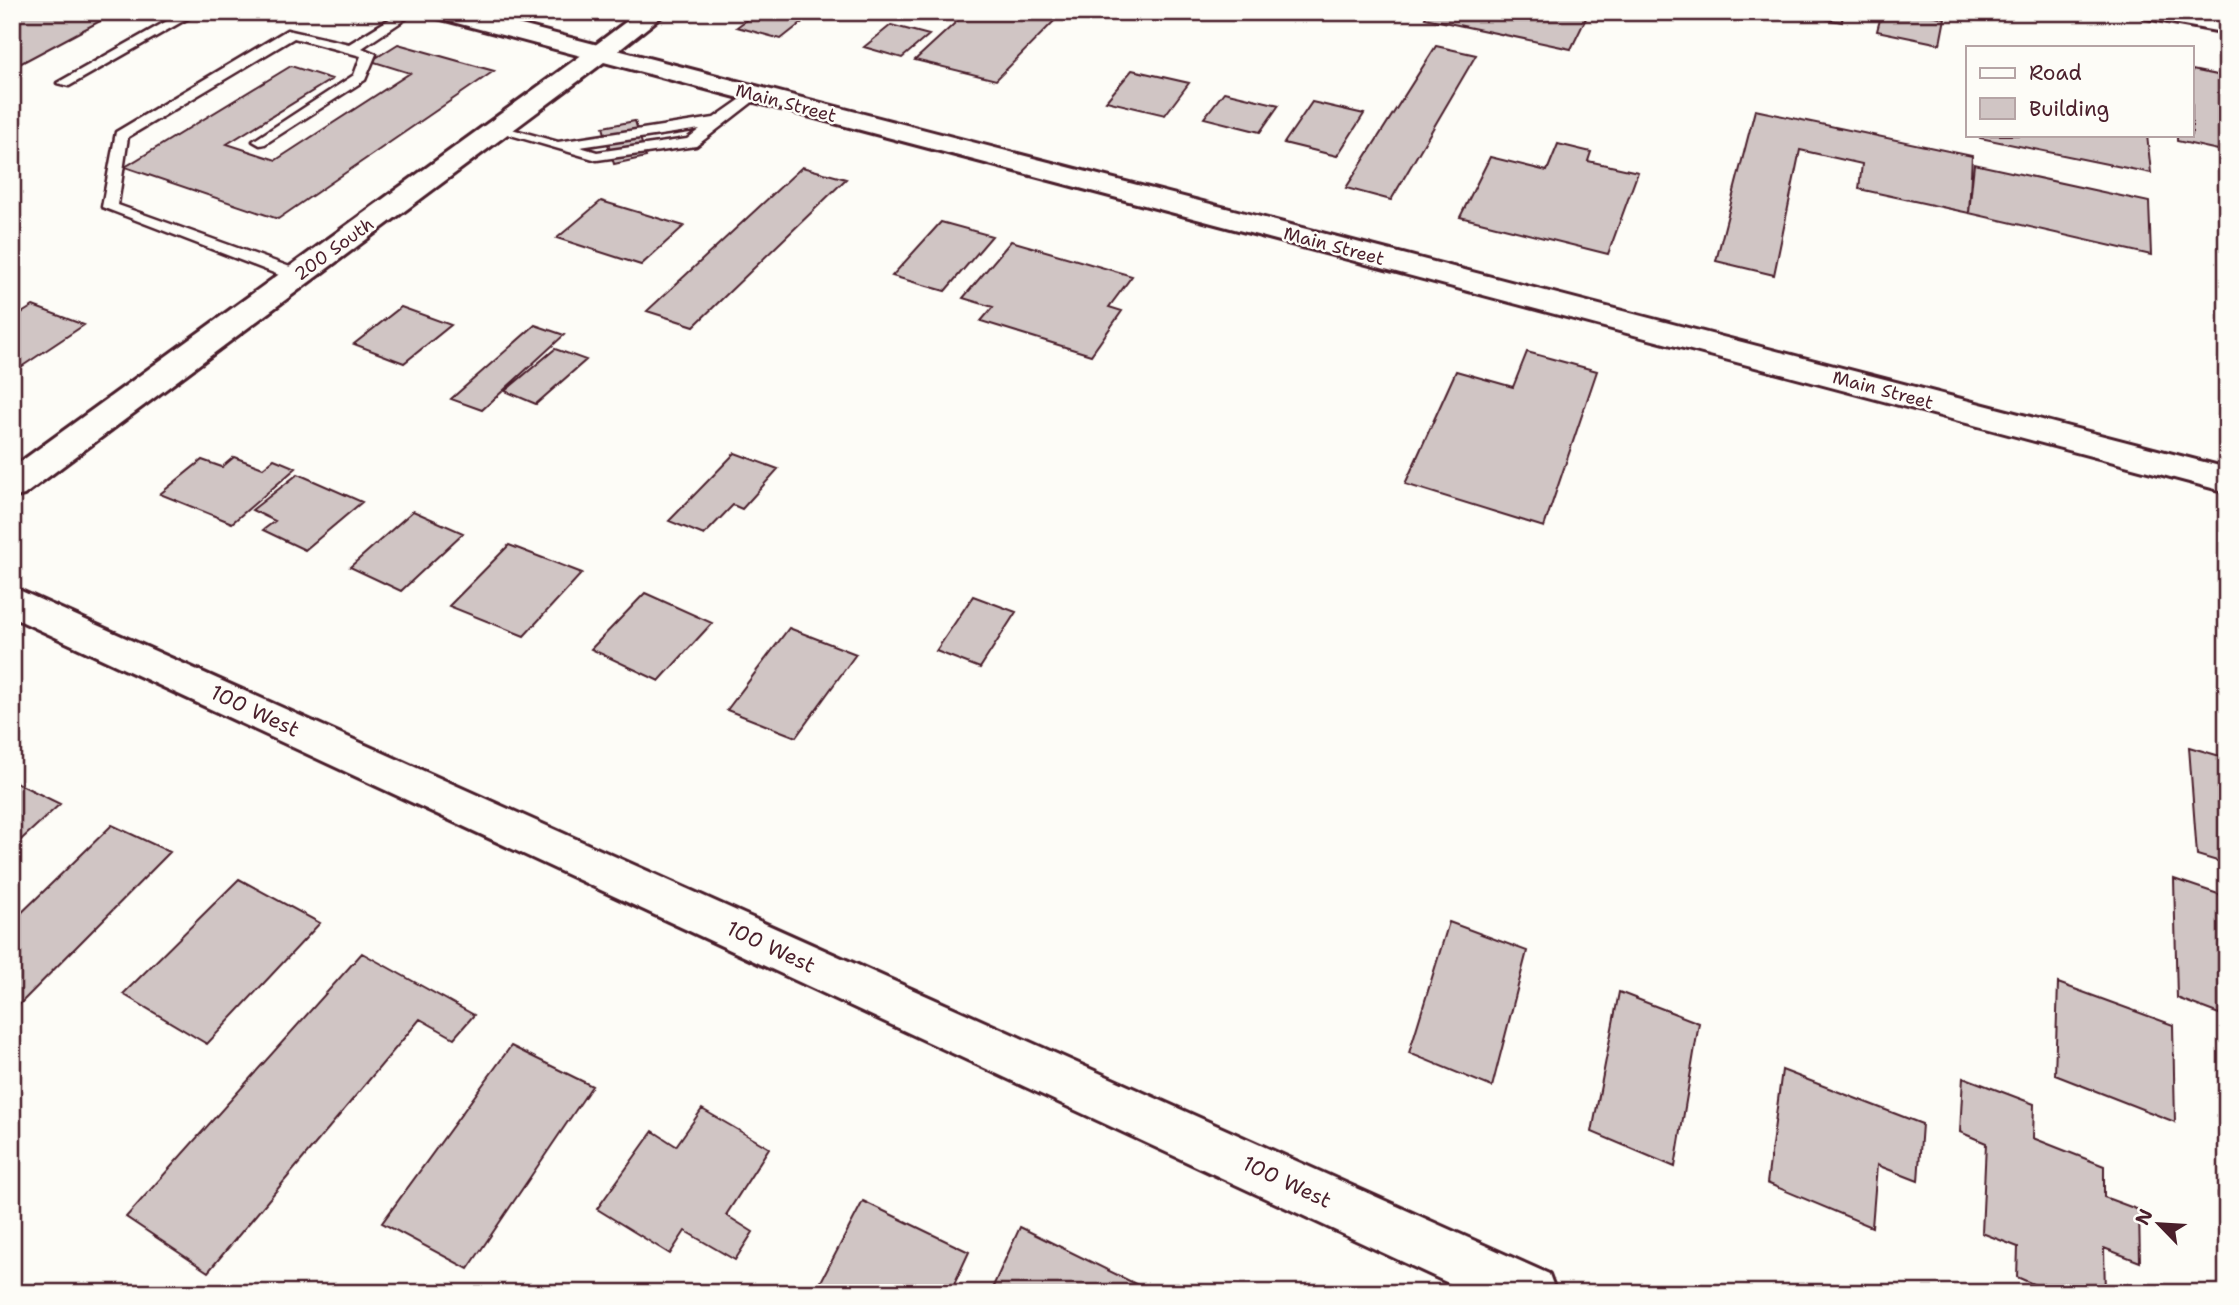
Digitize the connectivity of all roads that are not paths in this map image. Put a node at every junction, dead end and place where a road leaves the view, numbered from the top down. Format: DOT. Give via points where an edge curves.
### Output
graph roads {
  1 [pos="410,12"];
  2 [pos="442,12"];
  3 [pos="655,12"];
  4 [pos="2151,12"];
  5 [pos="195,13"];
  6 [pos="2227,26"];
  7 [pos="351,49"];
  8 [pos="599,54"];
  9 [pos="64,83"];
  10 [pos="754,94"];
  11 [pos="497,129"];
  12 [pos="260,141"];
  13 [pos="298,276"];
  14 [pos="2227,480"];
  15 [pos="12,486"];
  16 [pos="12,601"];
  17 [pos="1530,1293"];
  1 -- 7 [label="lane"];
  2 -- 8 [label="street, Main Street"];
  3 -- 8 [label="street, 200 South"];
  4 -- 6 [label="street"];
  5 -- 9 [label="lane"];
  7 -- 12 [label="lane" via="369,54 360,77"];
  7 -- 13 [label="lane" via="292,33 121,135 110,207"];
  8 -- 10 [label="street, Main Street"];
  8 -- 11 [label="street, 200 South"];
  10 -- 11 [label="lane" via="691,143 597,156"];
  10 -- 14 [label="street, Main Street"];
  11 -- 13 [label="street, 200 South"];
  13 -- 15 [label="street, 200 South"];
  16 -- 17 [label="street, 100 West"];
}
